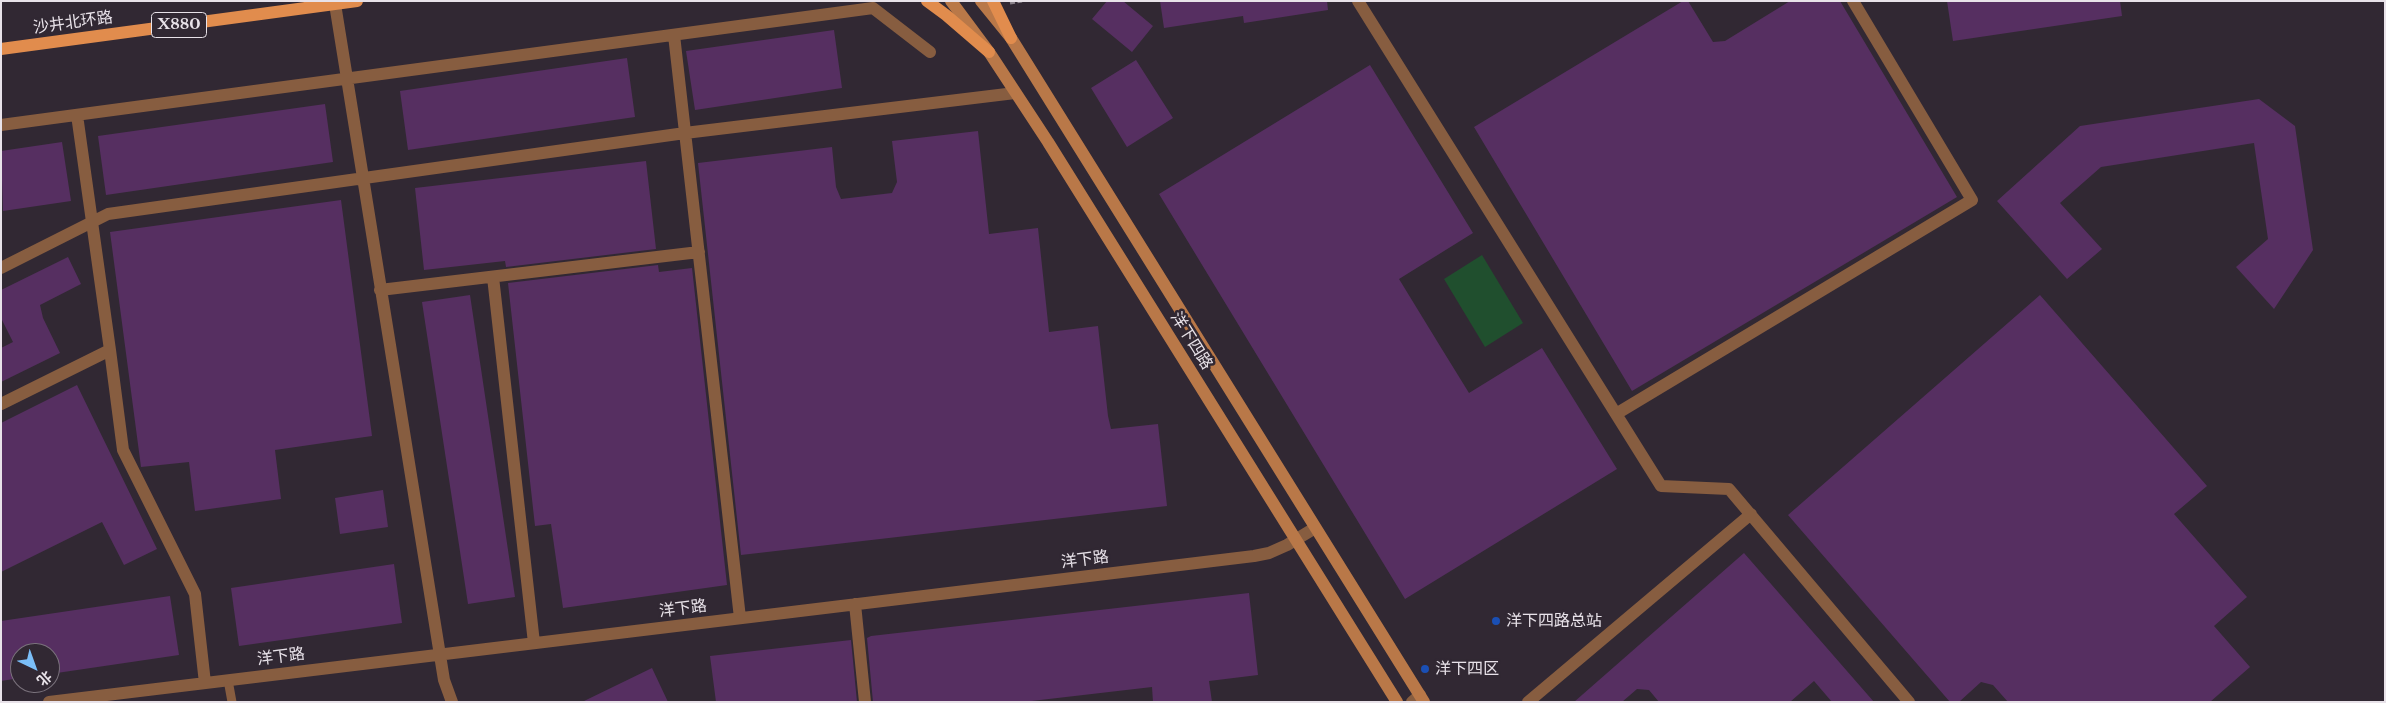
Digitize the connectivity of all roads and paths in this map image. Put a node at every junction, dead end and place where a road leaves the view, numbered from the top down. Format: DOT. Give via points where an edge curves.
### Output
graph roads {
  1 [pos="357,1"];
  2 [pos="927,1"];
  3 [pos="951,1"];
  4 [pos="981,1"];
  5 [pos="993,1"];
  6 [pos="1008,1"];
  7 [pos="1022,1"];
  8 [pos="1358,1"];
  9 [pos="1853,1"];
  10 [pos="335,4"];
  11 [pos="674,35"];
  12 [pos="1010,38"];
  13 [pos="1,48"];
  14 [pos="930,52"];
  15 [pos="989,52"];
  16 [pos="346,79"];
  17 [pos="1015,93"];
  18 [pos="77,115"];
  19 [pos="1,125"];
  20 [pos="686,133"];
  21 [pos="362,178"];
  22 [pos="92,222"];
  23 [pos="699,252"];
  24 [pos="1,268"];
  25 [pos="493,277"];
  26 [pos="380,290"];
  27 [pos="110,350"];
  28 [pos="1,404"];
  29 [pos="1616,414"];
  30 [pos="1751,514"];
  31 [pos="1315,528"];
  32 [pos="1296,540"];
  33 [pos="854,604"];
  34 [pos="740,618"];
  35 [pos="534,643"];
  36 [pos="440,654"];
  37 [pos="228,680"];
  38 [pos="205,683"];
  39 [pos="1419,700"];
  40 [pos="53,701"];
  41 [pos="232,702"];
  42 [pos="452,702"];
  43 [pos="865,702"];
  44 [pos="1397,702"];
  45 [pos="1528,702"];
  46 [pos="1909,702"];
  1 -- 10 [label="main road, 沙井北环路 / X880"];
  2 -- 15 [label="main road"];
  3 -- 15 [label="street, 洋下四路"];
  4 -- 12 [label="street, 洋下四路"];
  5 -- 12 [label="main road"];
  6 -- 7 [label="path" via="1009,4"];
  8 -- 29 [label="street"];
  9 -- 29 [label="street" via="1972,200"];
  10 -- 13 [label="main road, 沙井北环路 / X880"];
  10 -- 16 [label="street"];
  11 -- 14 [label="street" via="873,8"];
  11 -- 16 [label="street"];
  11 -- 20 [label="street"];
  12 -- 31 [label="street, 洋下四路"];
  15 -- 17 [label="street, 洋下四路"];
  16 -- 18 [label="street"];
  16 -- 21 [label="street"];
  17 -- 20 [label="street"];
  17 -- 32 [label="street, 洋下四路"];
  18 -- 19 [label="street"];
  18 -- 22 [label="street"];
  20 -- 21 [label="street"];
  20 -- 23 [label="street"];
  21 -- 22 [label="street" via="108,214"];
  21 -- 26 [label="street"];
  22 -- 24 [label="street"];
  22 -- 27 [label="street"];
  23 -- 25 [label="street"];
  23 -- 34 [label="street"];
  25 -- 26 [label="street"];
  25 -- 35 [label="street"];
  26 -- 36 [label="street"];
  27 -- 28 [label="street"];
  27 -- 38 [label="street" via="124,450 195,594"];
  29 -- 30 [label="street" via="1661,486 1729,488"];
  30 -- 45 [label="street"];
  30 -- 46 [label="street"];
  31 -- 32 [label="street, 洋下路"];
  31 -- 39 [label="street, 洋下四路"];
  32 -- 33 [label="street, 洋下路" via="1269,553 1254,556"];
  32 -- 44 [label="street, 洋下四路"];
  33 -- 34 [label="street, 洋下路"];
  33 -- 43 [label="street"];
  34 -- 35 [label="street, 洋下路"];
  35 -- 36 [label="street, 洋下路"];
  36 -- 37 [label="street, 洋下路"];
  36 -- 42 [label="street"];
  37 -- 38 [label="street, 洋下路"];
  37 -- 41 [label="lane"];
  38 -- 40 [label="street, 洋下路"];
}
